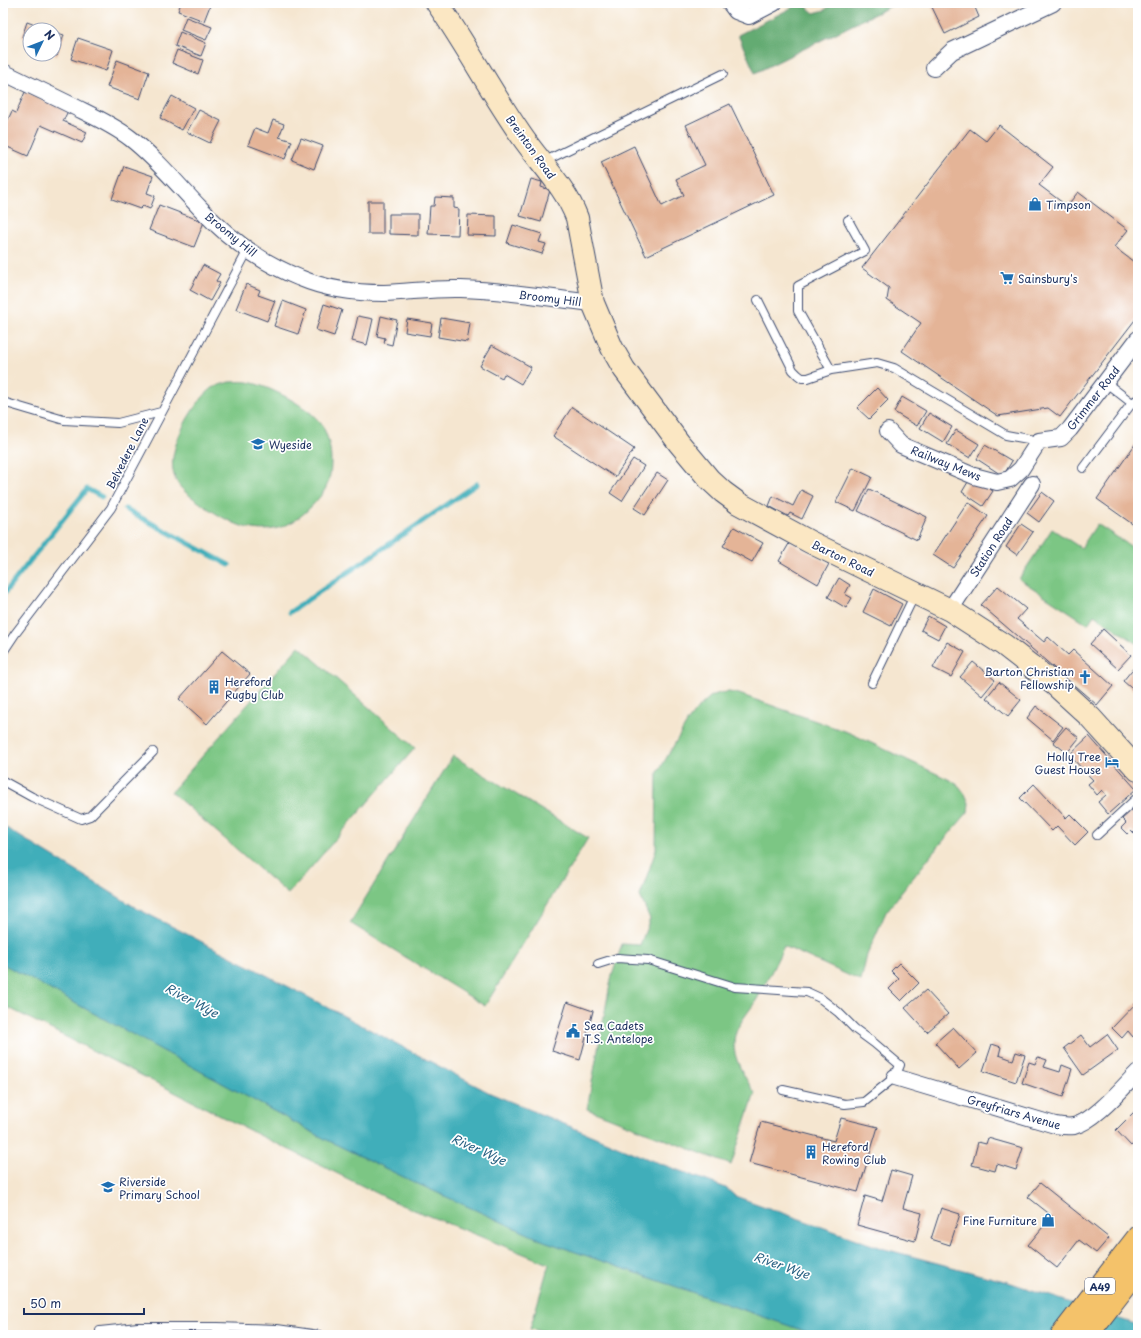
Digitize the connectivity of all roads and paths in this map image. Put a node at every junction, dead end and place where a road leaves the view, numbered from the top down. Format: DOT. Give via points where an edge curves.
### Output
graph roads {
  1 [pos="437,3"];
  2 [pos="730,3"];
  3 [pos="774,3"];
  4 [pos="1053,3"];
  5 [pos="934,68"];
  6 [pos="3,72"];
  7 [pos="723,74"];
  8 [pos="542,162"];
  9 [pos="848,220"];
  10 [pos="248,250"];
  11 [pos="758,300"];
  12 [pos="593,303"];
  13 [pos="1138,339"];
  14 [pos="831,370"];
  15 [pos="1105,382"];
  16 [pos="1135,401"];
  17 [pos="3,402"];
  18 [pos="161,412"];
  19 [pos="888,431"];
  20 [pos="1039,441"];
  21 [pos="1083,468"];
  22 [pos="1032,484"];
  23 [pos="916,593"];
  24 [pos="950,610"];
  25 [pos="3,652"];
  26 [pos="872,683"];
  27 [pos="153,752"];
  28 [pos="1138,770"];
  29 [pos="3,781"];
  30 [pos="1138,797"];
  31 [pos="1097,835"];
  32 [pos="598,964"];
  33 [pos="1138,1072"];
  34 [pos="895,1077"];
  35 [pos="783,1090"];
  36 [pos="1138,1237"];
  37 [pos="1138,1269"];
  38 [pos="100,1331"];
  39 [pos="138,1331"];
  40 [pos="319,1335"];
  41 [pos="1062,1335"];
  42 [pos="1087,1335"];
  1 -- 8 [label="street, Breinton Road" via="521,135"];
  2 -- 3 [label="street" via="736,12 749,16"];
  4 -- 5 [label="street" via="952,51"];
  6 -- 10 [label="street, Broomy Hill" via="129,137 154,159 201,210"];
  7 -- 8 [label="lane"];
  8 -- 12 [label="street, Breinton Road" via="562,188 575,211"];
  9 -- 14 [label="lane" via="865,251 798,286 798,311"];
  10 -- 12 [label="street, Broomy Hill" via="273,266 300,278 350,291 384,293 480,290"];
  10 -- 18 [label="lane, Belvedere Lane"];
  11 -- 14 [label="lane" via="793,370 798,375 808,378"];
  12 -- 23 [label="street, Barton Road" via="624,369 679,442 723,492 738,503 810,542"];
  13 -- 15 [label="street, Grimmer Road"];
  14 -- 20 [label="lane" via="877,363 894,368 1006,434"];
  15 -- 16 [label="lane"];
  15 -- 20 [label="street, Grimmer Road" via="1061,438"];
  16 -- 21 [label="lane"];
  17 -- 18 [label="lane" via="64,420 118,422"];
  18 -- 25 [label="lane, Belvedere Lane" via="111,508"];
  19 -- 20 [label="street, Railway Mews" via="901,445 974,476 997,482 1010,479 1021,469"];
  22 -- 24 [label="street, Station Road"];
  23 -- 24 [label="street, Barton Road"];
  23 -- 26 [label="lane"];
  24 -- 28 [label="street, Barton Road" via="1004,645 1054,684 1090,716"];
  27 -- 29 [label="lane" via="90,816 81,818 32,797"];
  30 -- 31 [label="lane"];
  32 -- 34 [label="lane" via="617,958 648,960 735,987 807,992 820,998 838,1012 900,1065"];
  33 -- 34 [label="street, Greyfriars Avenue" via="1098,1112 1073,1127 1055,1125"];
  34 -- 35 [label="lane" via="864,1102 846,1104"];
  36 -- 41 [label="highway, A49"];
  37 -- 42 [label="highway, A49"];
  38 -- 39 [label="lane"];
  39 -- 40 [label="lane" via="218,1327 277,1329"];
}
